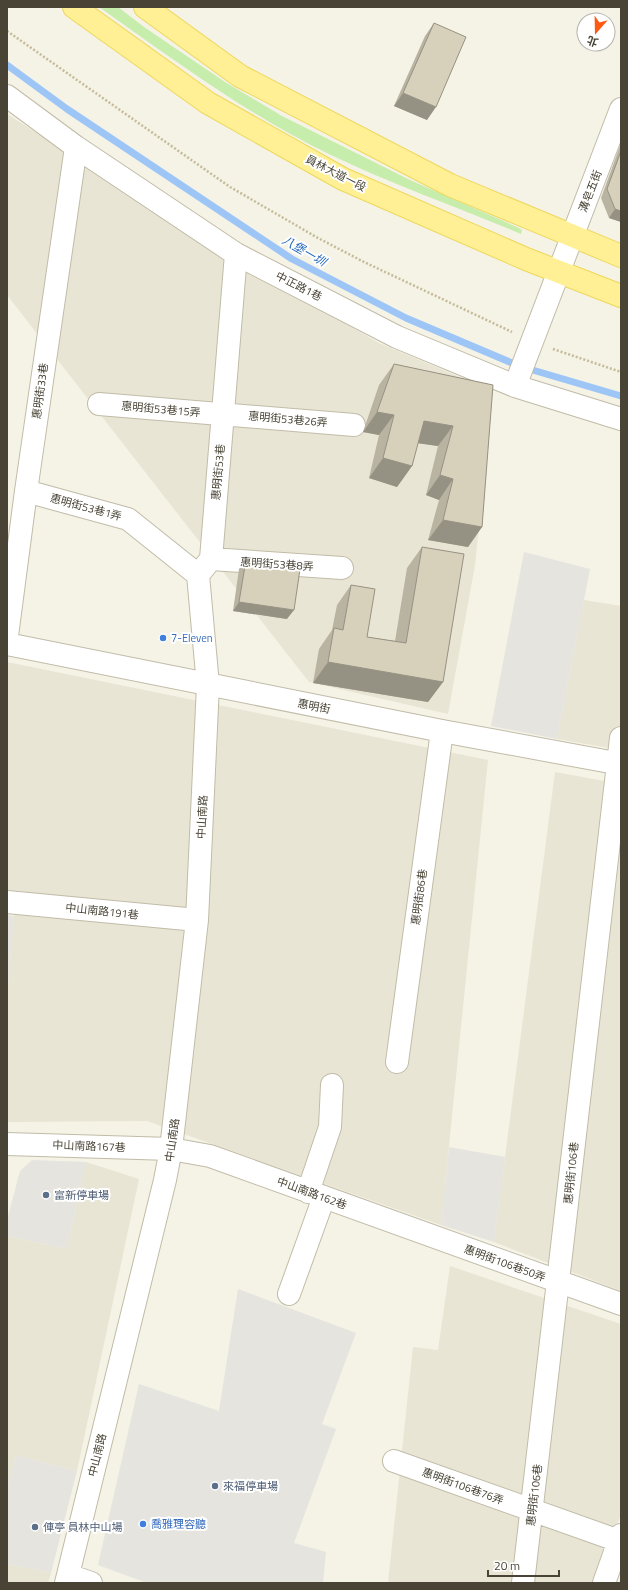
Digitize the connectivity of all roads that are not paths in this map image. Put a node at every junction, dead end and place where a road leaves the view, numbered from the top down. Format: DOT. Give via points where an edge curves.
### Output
graph roads {
  1 [pos="74,7"];
  2 [pos="145,7"];
  3 [pos="7,96"];
  4 [pos="621,109"];
  5 [pos="76,147"];
  6 [pos="572,237"];
  7 [pos="236,254"];
  8 [pos="621,256"];
  9 [pos="558,272"];
  10 [pos="621,296"];
  11 [pos="516,381"];
  12 [pos="99,404"];
  13 [pos="223,414"];
  14 [pos="621,419"];
  15 [pos="354,425"];
  16 [pos="26,491"];
  17 [pos="205,567"];
  18 [pos="342,568"];
  19 [pos="7,636"];
  20 [pos="7,644"];
  21 [pos="208,685"];
  22 [pos="442,732"];
  23 [pos="621,738"];
  24 [pos="619,764"];
  25 [pos="7,902"];
  26 [pos="197,920"];
  27 [pos="397,1062"];
  28 [pos="332,1084"];
  29 [pos="7,1145"];
  30 [pos="171,1148"];
  31 [pos="316,1194"];
  32 [pos="452,1244"];
  33 [pos="559,1282"];
  34 [pos="289,1294"];
  35 [pos="621,1304"];
  36 [pos="394,1461"];
  37 [pos="532,1510"];
  38 [pos="620,1538"];
  39 [pos="67,1579"];
  40 [pos="91,1583"];
  41 [pos="523,1583"];
  42 [pos="604,1583"];
  1 -- 9 [label="main road, 員林大道一段" via="208,103 344,178"];
  2 -- 6 [label="main road" via="240,76 450,185"];
  3 -- 5 [label="street, 中正路1巷"];
  4 -- 6 [label="street, 溝皂五街"];
  5 -- 7 [label="street, 中正路1巷"];
  5 -- 16 [label="street, 惠明街33巷"];
  6 -- 8 [label="main road"];
  6 -- 9 [label="street, 溝皂五街"];
  7 -- 11 [label="street, 中正路1巷" via="397,337"];
  7 -- 13 [label="street, 惠明街53巷"];
  9 -- 10 [label="main road, 員林大道一段"];
  9 -- 11 [label="street, 溝皂五街"];
  11 -- 14 [label="street, 中正路1巷"];
  12 -- 13 [label="street, 惠明街53巷15弄"];
  13 -- 15 [label="street, 惠明街53巷26弄"];
  13 -- 17 [label="street, 惠明街53巷"];
  16 -- 17 [label="street, 惠明街53巷1弄" via="128,519"];
  16 -- 19 [label="street, 惠明街33巷"];
  17 -- 18 [label="street, 惠明街53巷8弄"];
  17 -- 21 [label="street, 惠明街53巷"];
  20 -- 21 [label="street, 惠明街"];
  21 -- 22 [label="street, 惠明街"];
  21 -- 26 [label="street, 中山南路"];
  22 -- 24 [label="street, 惠明街"];
  22 -- 27 [label="street, 惠明街86巷"];
  23 -- 24 [label="street, 惠明街106巷"];
  24 -- 33 [label="street, 惠明街106巷"];
  25 -- 26 [label="street, 中山南路191巷"];
  26 -- 30 [label="street, 中山南路"];
  28 -- 31 [label="street" via="330,1127"];
  29 -- 30 [label="street, 中山南路167巷"];
  30 -- 31 [label="street, 中山南路162巷" via="210,1156"];
  30 -- 39 [label="street, 中山南路"];
  31 -- 32 [label="street, 中山南路162巷"];
  31 -- 34 [label="street"];
  32 -- 33 [label="street, 惠明街106巷50弄"];
  33 -- 35 [label="street, 惠明街106巷50弄"];
  33 -- 37 [label="street, 惠明街106巷"];
  36 -- 37 [label="street, 惠明街106巷76弄"];
  37 -- 38 [label="street, 惠明街106巷76弄"];
  37 -- 41 [label="street, 惠明街106巷"];
  38 -- 42 [label="street"];
  39 -- 40 [label="street"];
}
